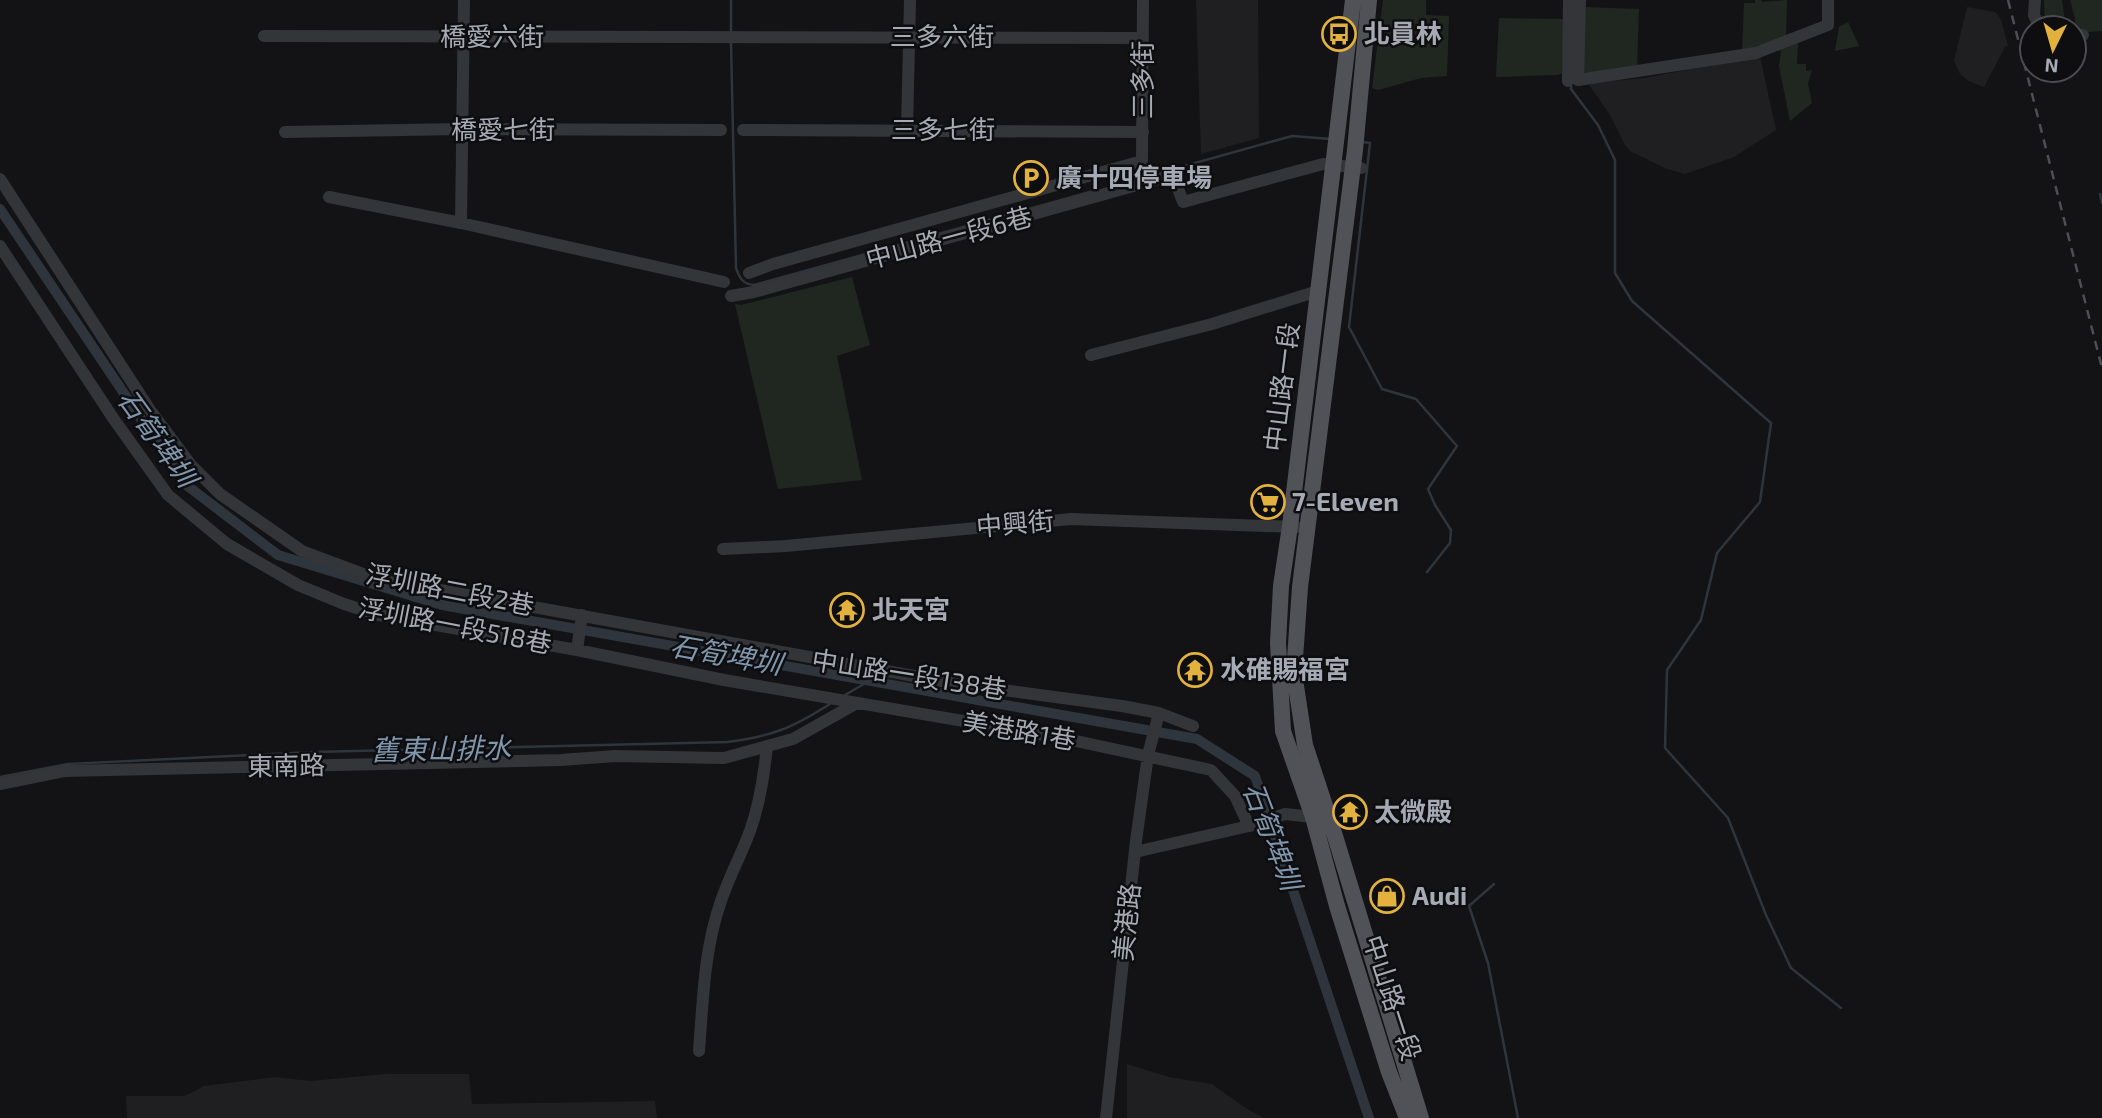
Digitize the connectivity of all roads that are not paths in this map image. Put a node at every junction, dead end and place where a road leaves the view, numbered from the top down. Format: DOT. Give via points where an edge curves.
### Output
graph roads {
  1 [pos="464,0"];
  2 [pos="910,0"];
  3 [pos="1143,0"];
  4 [pos="1353,0"];
  5 [pos="1369,0"];
  6 [pos="1569,0"];
  7 [pos="1580,0"];
  8 [pos="1828,0"];
  9 [pos="264,36"];
  10 [pos="742,36"];
  11 [pos="909,36"];
  12 [pos="465,37"];
  13 [pos="1143,38"];
  14 [pos="1573,81"];
  15 [pos="461,129"];
  16 [pos="721,130"];
  17 [pos="743,130"];
  18 [pos="907,130"];
  19 [pos="285,132"];
  20 [pos="1143,132"];
  21 [pos="1333,165"];
  22 [pos="1356,168"];
  23 [pos="0,179"];
  24 [pos="329,197"];
  25 [pos="461,223"];
  26 [pos="0,246"];
  27 [pos="749,273"];
  28 [pos="724,282"];
  29 [pos="1318,291"];
  30 [pos="731,296"];
  31 [pos="1091,355"];
  32 [pos="1290,526"];
  33 [pos="1307,529"];
  34 [pos="723,549"];
  35 [pos="582,615"];
  36 [pos="577,650"];
  37 [pos="844,700"];
  38 [pos="857,703"];
  39 [pos="1159,713"];
  40 [pos="1194,726"];
  41 [pos="767,746"];
  42 [pos="1148,755"];
  43 [pos="0,784"];
  44 [pos="1313,817"];
  45 [pos="1254,825"];
  46 [pos="1335,836"];
  47 [pos="1135,852"];
  48 [pos="699,1051"];
  49 [pos="1105,1118"];
  50 [pos="1407,1118"];
  51 [pos="1421,1118"];
  1 -- 12 [label="street"];
  2 -- 11 [label="street"];
  3 -- 13 [label="street, 三多街"];
  4 -- 21 [label="main road, 中山路一段"];
  5 -- 22 [label="main road, 中山路一段"];
  6 -- 14 [label="street"];
  7 -- 14 [label="street"];
  8 -- 14 [label="street" via="1828,25 1756,53"];
  9 -- 12 [label="street, 橋愛六街"];
  10 -- 11 [label="street, 三多六街"];
  10 -- 12 [label="street, 橋愛六街"];
  11 -- 13 [label="street, 三多六街"];
  11 -- 18 [label="street"];
  12 -- 15 [label="street"];
  13 -- 20 [label="street, 三多街"];
  15 -- 16 [label="street, 橋愛七街"];
  15 -- 19 [label="street, 橋愛七街"];
  15 -- 25 [label="street"];
  17 -- 18 [label="street, 三多七街"];
  18 -- 20 [label="street, 三多七街"];
  20 -- 27 [label="street, 三多街" via="1142,161"];
  21 -- 22 [label="street, 中山路一段6巷"];
  21 -- 29 [label="main road, 中山路一段"];
  21 -- 30 [label="street, 中山路一段6巷" via="1183,202 1173,176"];
  22 -- 33 [label="main road, 中山路一段"];
  23 -- 35 [label="street, 浮圳路二段2巷" via="150,411 191,466 220,494 302,551 374,578"];
  24 -- 25 [label="street"];
  25 -- 28 [label="street"];
  26 -- 36 [label="street, 浮圳路一段518巷" via="155,478 186,512 227,544 298,585 379,615"];
  29 -- 31 [label="street"];
  29 -- 32 [label="main road, 中山路一段"];
  32 -- 33 [label="street, 中興街"];
  32 -- 34 [label="street, 中興街" via="1071,519"];
  32 -- 44 [label="main road, 中山路一段" via="1278,643 1283,731"];
  33 -- 46 [label="main road, 中山路一段" via="1294,673 1304,745"];
  35 -- 36 [label="street"];
  35 -- 39 [label="street, 中山路一段138巷" via="958,684"];
  36 -- 37 [label="street, 浮圳路一段518巷"];
  37 -- 38 [label="street, 美港路1巷"];
  38 -- 41 [label="street" via="793,740"];
  38 -- 42 [label="street, 美港路1巷"];
  39 -- 40 [label="street, 中山路一段138巷"];
  39 -- 42 [label="street"];
  41 -- 43 [label="street, 東南路" via="724,758 615,756 64,771"];
  41 -- 48 [label="street" via="764,782 710,942"];
  42 -- 45 [label="street, 美港路1巷" via="1211,770"];
  42 -- 47 [label="street"];
  44 -- 45 [label="street, 美港路" via="1285,814"];
  44 -- 46 [label="street"];
  44 -- 50 [label="main road, 中山路一段" via="1337,906"];
  45 -- 47 [label="street, 美港路"];
  46 -- 51 [label="main road, 中山路一段"];
  47 -- 49 [label="street, 美港路"];
}
